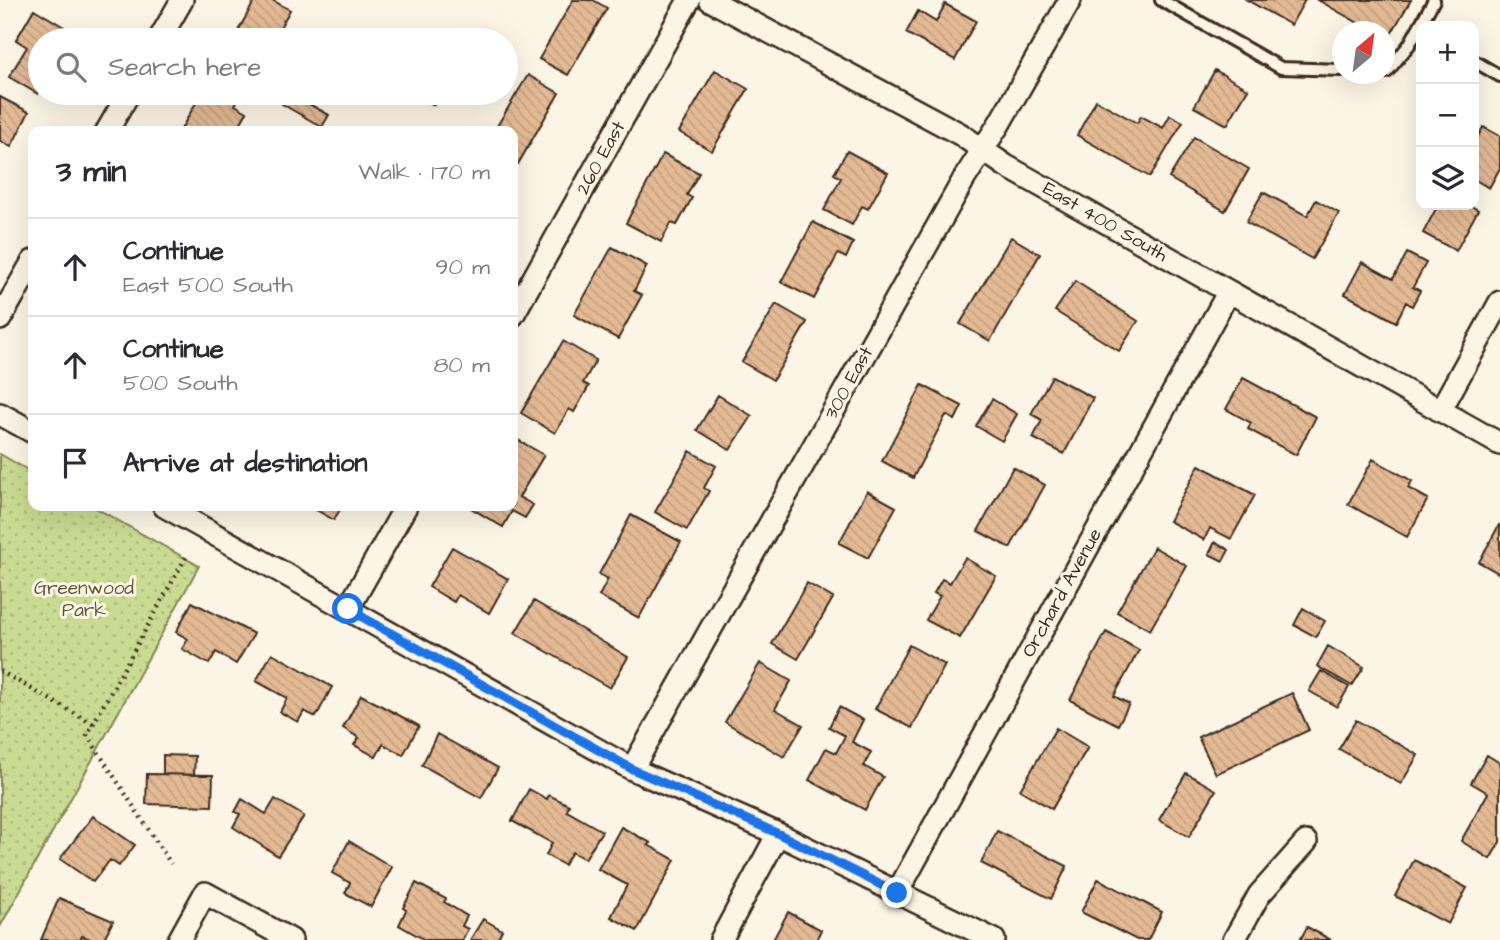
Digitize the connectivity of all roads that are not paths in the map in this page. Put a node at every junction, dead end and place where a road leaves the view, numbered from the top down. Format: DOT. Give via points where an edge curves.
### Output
graph roads {
  1 [pos="182,0"];
  2 [pos="690,0"];
  3 [pos="710,0"];
  4 [pos="1070,0"];
  5 [pos="1161,0"];
  6 [pos="1434,0"];
  7 [pos="1424,21"];
  8 [pos="166,28"];
  9 [pos="1416,35"];
  10 [pos="1395,62"];
  11 [pos="1479,64"];
  12 [pos="1332,70"];
  13 [pos="1500,76"];
  14 [pos="122,105"];
  15 [pos="110,126"];
  16 [pos="982,150"];
  17 [pos="28,270"];
  18 [pos="1228,292"];
  19 [pos="1500,302"];
  20 [pos="518,306"];
  21 [pos="0,319"];
  22 [pos="1440,411"];
  23 [pos="0,414"];
  24 [pos="28,429"];
  25 [pos="1500,444"];
  26 [pos="173,511"];
  27 [pos="403,511"];
  28 [pos="348,609"];
  29 [pos="632,769"];
  30 [pos="779,834"];
  31 [pos="1307,842"];
  32 [pos="897,893"];
  33 [pos="179,940"];
  34 [pos="291,940"];
  35 [pos="721,940"];
  36 [pos="994,940"];
  37 [pos="1234,940"];
  1 -- 8 [label="street"];
  2 -- 20 [label="street, 260 East"];
  3 -- 16 [label="street, East 400 South"];
  4 -- 16 [label="street, 300 East"];
  5 -- 12 [label="lane" via="1281,68"];
  6 -- 7 [label="lane"];
  9 -- 10 [label="lane"];
  11 -- 13 [label="lane"];
  14 -- 15 [label="street"];
  16 -- 18 [label="street, East 400 South"];
  16 -- 29 [label="street, 300 East"];
  17 -- 21 [label="street"];
  18 -- 22 [label="street, East 400 South"];
  18 -- 32 [label="street, Orchard Avenue"];
  19 -- 22 [label="street"];
  22 -- 25 [label="street, East 400 South"];
  23 -- 24 [label="street"];
  26 -- 28 [label="street"];
  27 -- 28 [label="street"];
  28 -- 29 [label="street"];
  29 -- 30 [label="street"];
  30 -- 32 [label="street"];
  30 -- 35 [label="street"];
  31 -- 37 [label="street" via="1259,895"];
  32 -- 36 [label="street"];
  33 -- 34 [label="street" via="205,892"];
}
